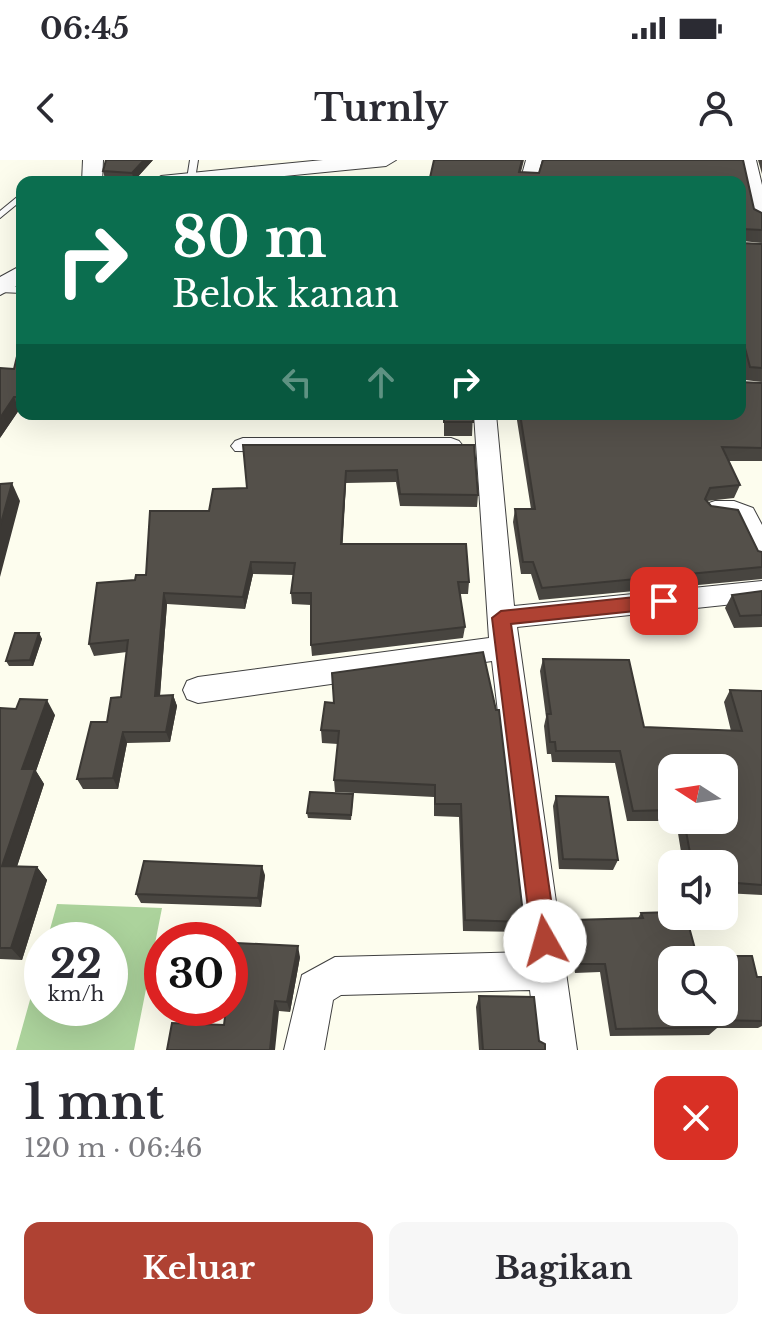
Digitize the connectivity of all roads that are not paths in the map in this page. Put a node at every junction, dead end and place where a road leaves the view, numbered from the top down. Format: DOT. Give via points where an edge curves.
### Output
graph roads {
  1 [pos="386,160"];
  2 [pos="748,160"];
  3 [pos="192,169"];
  4 [pos="16,201"];
  5 [pos="0,215"];
  6 [pos="762,220"];
  7 [pos="16,277"];
  8 [pos="0,289"];
  9 [pos="486,420"];
  10 [pos="243,446"];
  11 [pos="488,447"];
  12 [pos="715,510"];
  13 [pos="762,554"];
  14 [pos="762,591"];
  15 [pos="504,632"];
  16 [pos="198,690"];
  17 [pos="548,971"];
  18 [pos="304,1050"];
  19 [pos="557,1050"];
  1 -- 3 [label="street"];
  2 -- 6 [label="street"];
  4 -- 5 [label="lane"];
  7 -- 8 [label="street"];
  9 -- 11 [label="street"];
  10 -- 11 [label="street"];
  11 -- 15 [label="street"];
  12 -- 13 [label="street" via="744,514"];
  14 -- 15 [label="street"];
  15 -- 16 [label="street"];
  15 -- 17 [label="street"];
  17 -- 18 [label="street" via="335,976 316,989"];
  17 -- 19 [label="street"];
}
